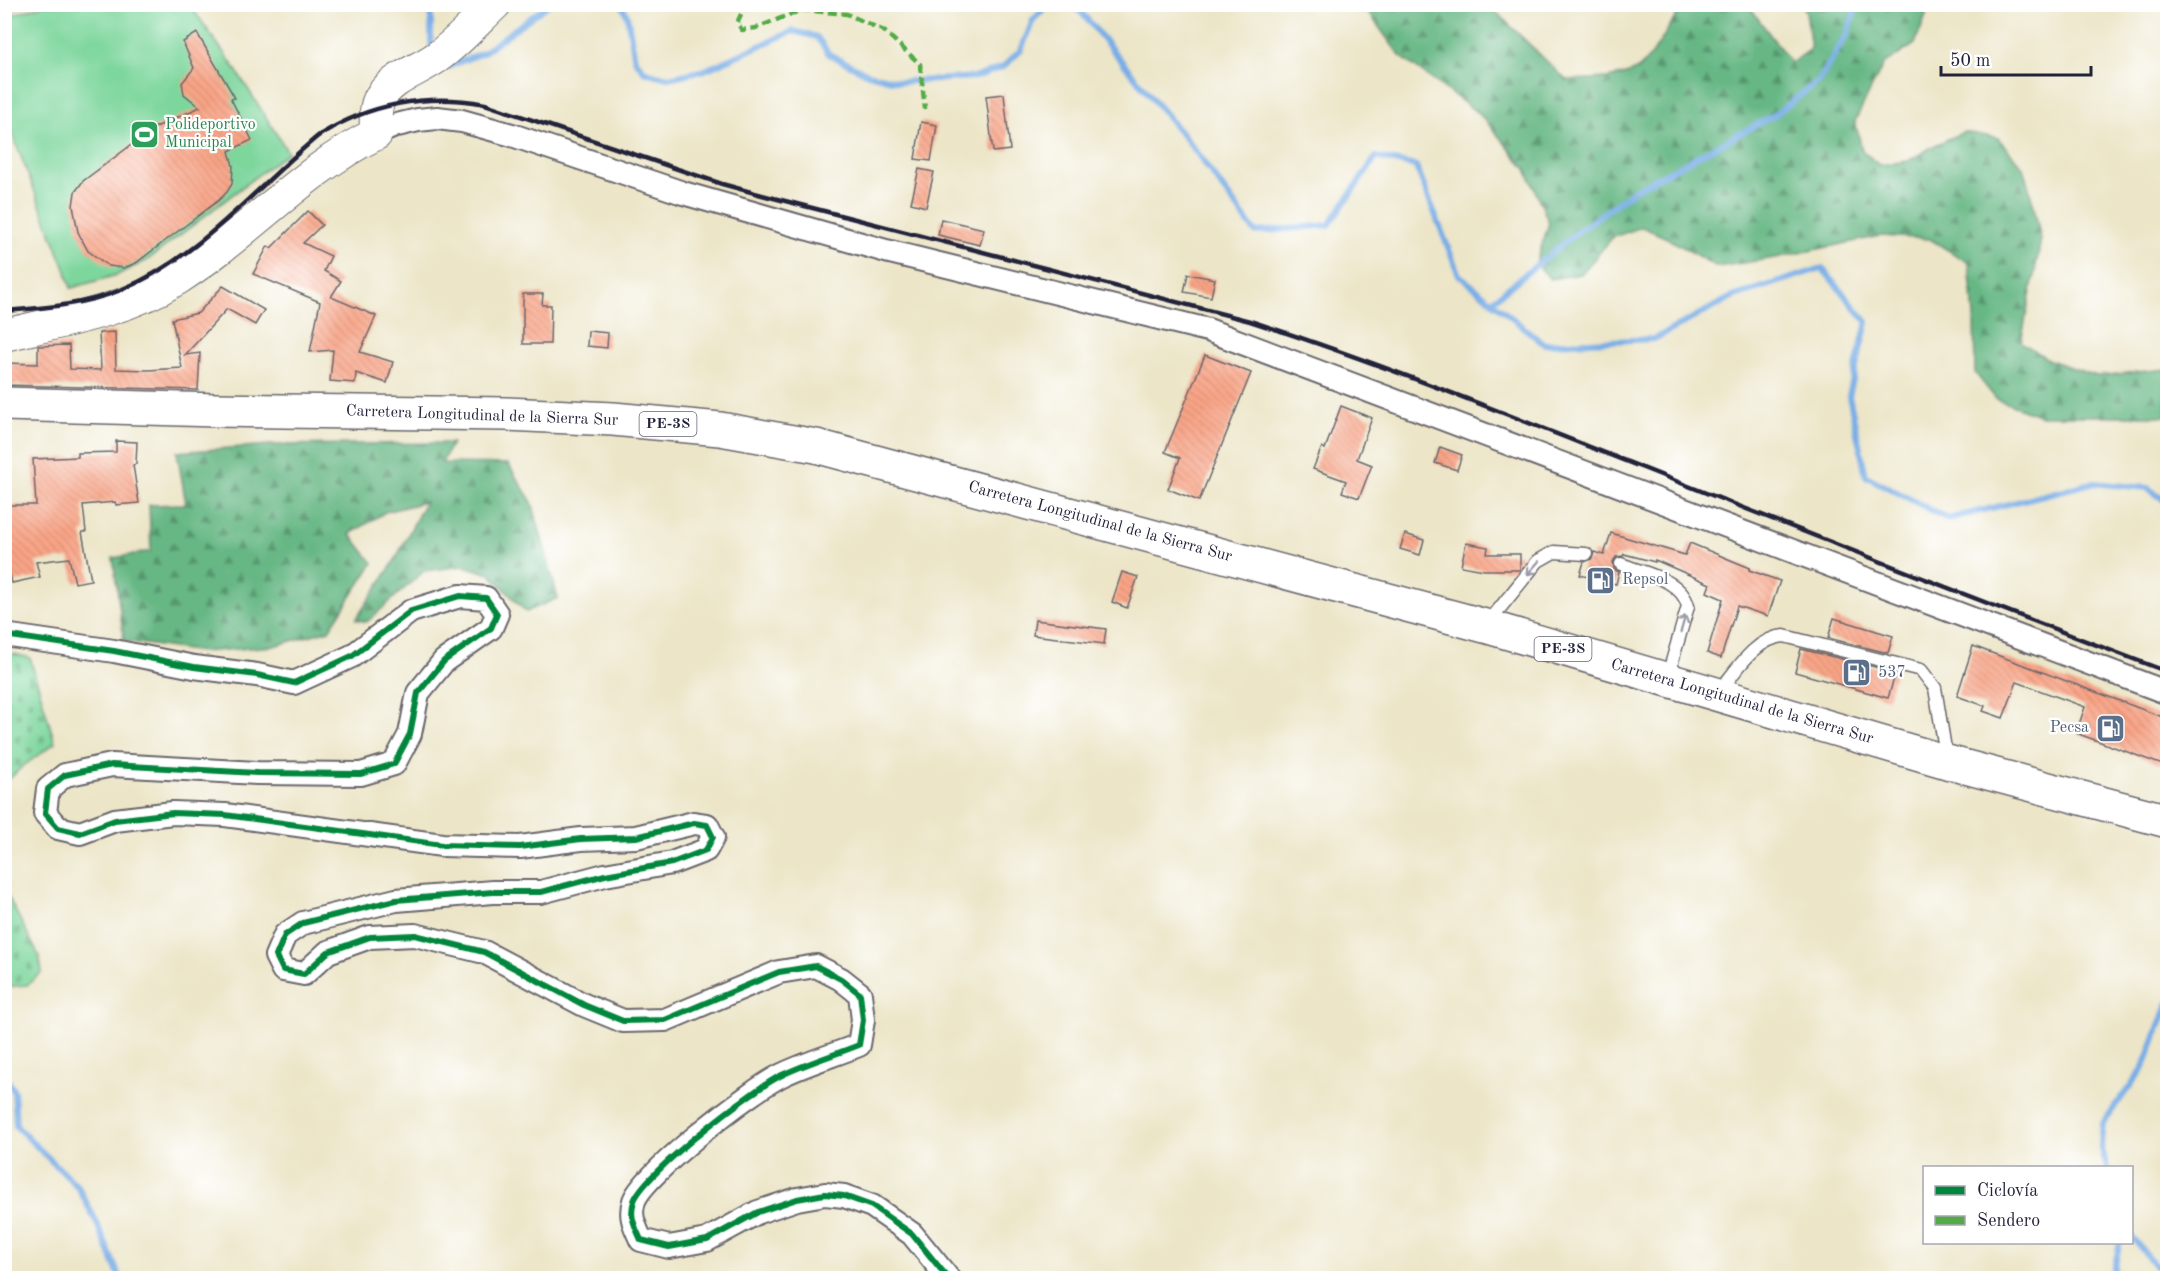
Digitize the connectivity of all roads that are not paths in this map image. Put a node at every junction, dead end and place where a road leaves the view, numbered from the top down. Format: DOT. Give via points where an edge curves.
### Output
graph roads {
  1 [pos="495,4"];
  2 [pos="376,134"];
  3 [pos="4,335"];
  4 [pos="4,404"];
  5 [pos="1586,554"];
  6 [pos="1621,564"];
  7 [pos="1485,626"];
  8 [pos="4,635"];
  9 [pos="1667,680"];
  10 [pos="2168,693"];
  11 [pos="1716,695"];
  12 [pos="1947,762"];
  13 [pos="2168,821"];
  14 [pos="948,1278"];
  1 -- 2 [label="street" via="434,60 385,90 378,100"];
  2 -- 3 [label="street" via="338,156 200,263 152,293 93,314"];
  2 -- 10 [label="street" via="418,120 462,121 683,193 886,251 1208,330"];
  4 -- 7 [label="highway, Carretera Longitudinal de la Sierra Sur / PE-3S" via="506,414 720,429 860,457"];
  5 -- 7 [label="lane, one-way" via="1554,552 1538,561"];
  9 -- 6 [label="lane, one-way" via="1688,606 1686,596 1677,586"];
  7 -- 9 [label="highway, Carretera Longitudinal de la Sierra Sur / PE-3S"];
  8 -- 14 [label="street" via="294,683 352,656 411,611 459,596 486,598 497,614 491,628 444,661 418,693 410,734 394,764 362,774 112,765 65,775 48,789 45,813 58,828 80,833 116,820 183,813 225,815 442,845 520,847 636,837 694,823 707,825 713,837 706,850 672,863 541,892 396,900 303,924 285,935 276,956 283,970 304,974 328,952 370,937 415,935 483,952 584,1005 623,1020 664,1020 779,972 816,966 860,994 863,1020 859,1045 781,1076 716,1120 655,1174 634,1199 631,1218 641,1240 669,1247 707,1240 758,1212 797,1199 825,1194 844,1196 872,1206 912,1234"];
  9 -- 11 [label="highway, Carretera Longitudinal de la Sierra Sur / PE-3S"];
  11 -- 12 [label="highway, Carretera Longitudinal de la Sierra Sur / PE-3S"];
  11 -- 12 [label="lane" via="1754,651 1774,636 1921,670 1935,688"];
  12 -- 13 [label="highway, Carretera Longitudinal de la Sierra Sur / PE-3S"];
}
